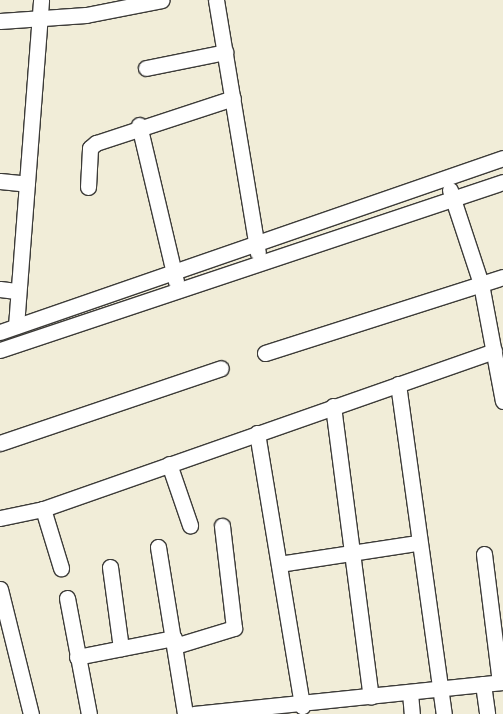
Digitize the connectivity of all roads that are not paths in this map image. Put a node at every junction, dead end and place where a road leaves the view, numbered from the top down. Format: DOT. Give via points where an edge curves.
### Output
graph roads {
  1 [pos="41,0"];
  2 [pos="162,0"];
  3 [pos="216,0"];
  4 [pos="39,19"];
  5 [pos="0,21"];
  6 [pos="225,52"];
  7 [pos="146,68"];
  8 [pos="234,98"];
  9 [pos="140,125"];
  10 [pos="503,158"];
  11 [pos="446,179"];
  12 [pos="0,181"];
  13 [pos="503,182"];
  14 [pos="27,184"];
  15 [pos="88,187"];
  16 [pos="453,200"];
  17 [pos="257,244"];
  18 [pos="260,264"];
  19 [pos="174,272"];
  20 [pos="503,277"];
  21 [pos="481,284"];
  22 [pos="0,289"];
  23 [pos="16,291"];
  24 [pos="178,291"];
  25 [pos="16,326"];
  26 [pos="0,332"];
  27 [pos="0,350"];
  28 [pos="494,351"];
  29 [pos="265,353"];
  30 [pos="221,368"];
  31 [pos="398,384"];
  32 [pos="503,401"];
  33 [pos="333,406"];
  34 [pos="257,433"];
  35 [pos="0,443"];
  36 [pos="169,464"];
  37 [pos="43,509"];
  38 [pos="0,518"];
  39 [pos="190,525"];
  40 [pos="222,526"];
  41 [pos="417,543"];
  42 [pos="158,548"];
  43 [pos="352,552"];
  44 [pos="484,554"];
  45 [pos="279,564"];
  46 [pos="110,567"];
  47 [pos="61,568"];
  48 [pos="0,589"];
  49 [pos="67,598"];
  50 [pos="175,642"];
  51 [pos="121,648"];
  52 [pos="77,657"];
  53 [pos="502,682"];
  54 [pos="483,684"];
  55 [pos="441,689"];
  56 [pos="410,693"];
  57 [pos="371,697"];
  58 [pos="302,706"];
  59 [pos="31,714"];
  60 [pos="89,714"];
  61 [pos="185,714"];
  62 [pos="194,714"];
  63 [pos="412,714"];
  64 [pos="444,714"];
  65 [pos="487,714"];
  1 -- 4 [label="street"];
  2 -- 4 [label="street"];
  3 -- 6 [label="street"];
  4 -- 5 [label="street"];
  4 -- 14 [label="street"];
  6 -- 7 [label="street"];
  6 -- 8 [label="street"];
  8 -- 9 [label="street"];
  8 -- 17 [label="street"];
  9 -- 15 [label="street" via="90,148"];
  9 -- 19 [label="street"];
  10 -- 11 [label="street"];
  11 -- 16 [label="street"];
  11 -- 17 [label="street"];
  12 -- 14 [label="street"];
  13 -- 16 [label="street"];
  14 -- 23 [label="street"];
  16 -- 18 [label="street"];
  16 -- 21 [label="street"];
  17 -- 18 [label="street"];
  17 -- 19 [label="street"];
  18 -- 24 [label="street"];
  19 -- 24 [label="street"];
  19 -- 25 [label="street"];
  20 -- 21 [label="street"];
  21 -- 28 [label="street"];
  21 -- 29 [label="street"];
  22 -- 23 [label="street"];
  23 -- 25 [label="street"];
  24 -- 27 [label="street"];
  25 -- 26 [label="street"];
  28 -- 31 [label="street"];
  28 -- 32 [label="street"];
  30 -- 35 [label="street"];
  31 -- 33 [label="street"];
  31 -- 41 [label="street"];
  33 -- 34 [label="street"];
  33 -- 43 [label="street"];
  34 -- 36 [label="street"];
  34 -- 45 [label="street"];
  36 -- 37 [label="street"];
  36 -- 39 [label="street"];
  37 -- 38 [label="street"];
  37 -- 47 [label="street"];
  40 -- 50 [label="street" via="234,628"];
  41 -- 43 [label="street"];
  41 -- 55 [label="street"];
  42 -- 50 [label="street"];
  43 -- 45 [label="street"];
  43 -- 57 [label="street"];
  44 -- 53 [label="street"];
  45 -- 58 [label="street"];
  46 -- 51 [label="street"];
  48 -- 59 [label="street"];
  49 -- 52 [label="street"];
  50 -- 51 [label="street"];
  50 -- 61 [label="street"];
  51 -- 52 [label="street"];
  52 -- 60 [label="street"];
  53 -- 54 [label="street"];
  54 -- 55 [label="street"];
  54 -- 65 [label="street"];
  55 -- 56 [label="street"];
  55 -- 64 [label="street"];
  56 -- 57 [label="street"];
  56 -- 63 [label="street"];
  57 -- 58 [label="street"];
  58 -- 62 [label="street"];
}
